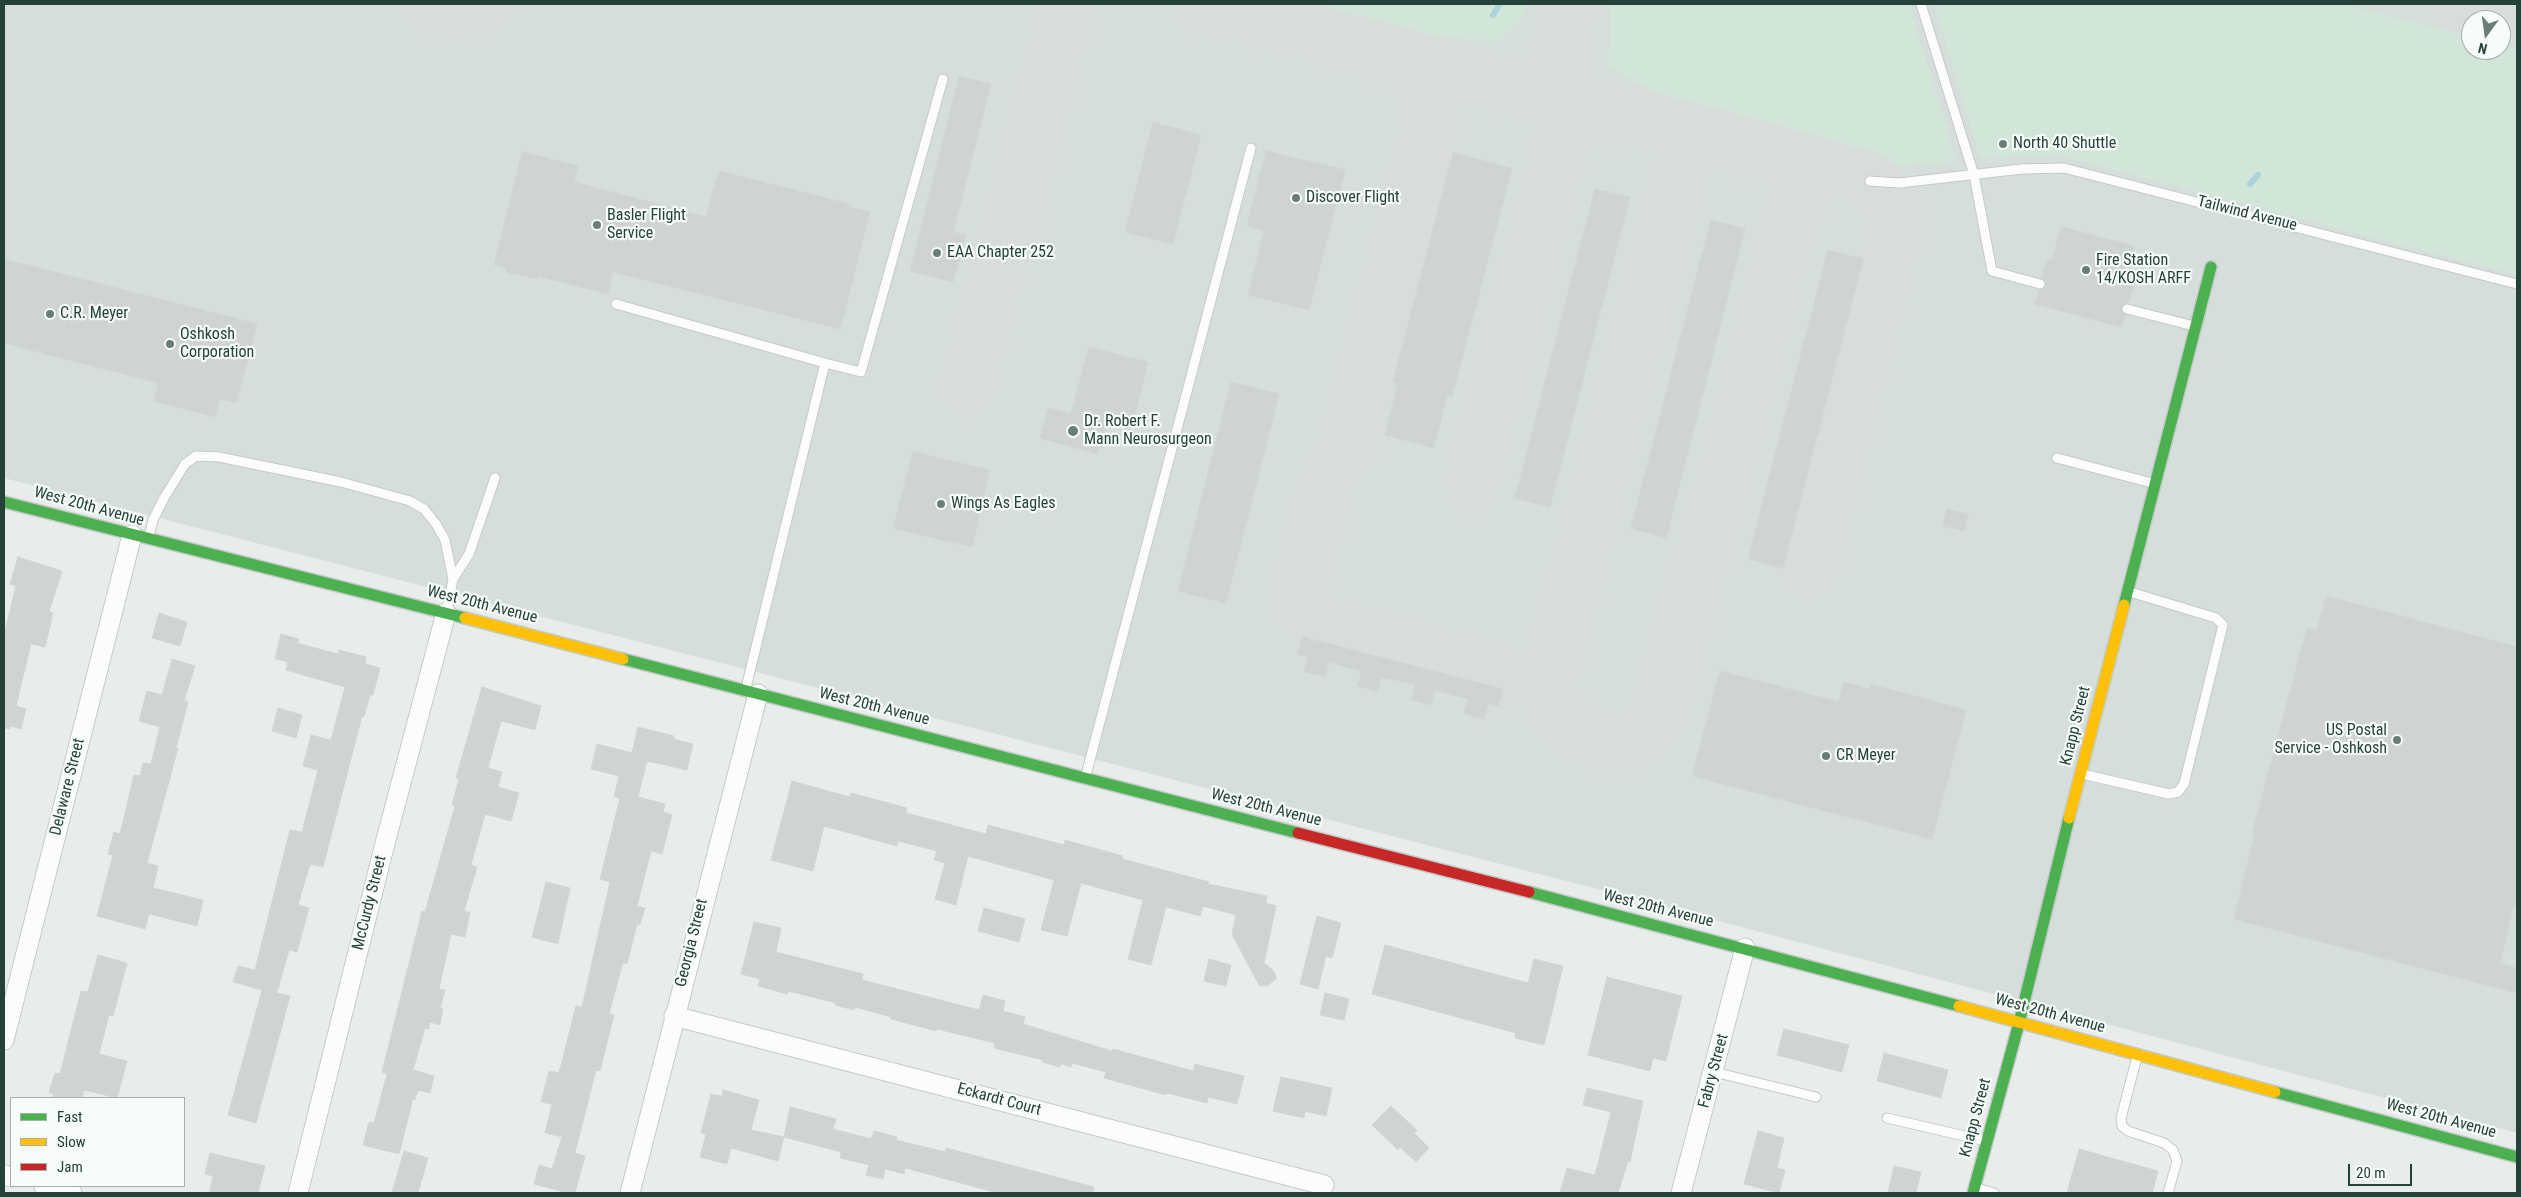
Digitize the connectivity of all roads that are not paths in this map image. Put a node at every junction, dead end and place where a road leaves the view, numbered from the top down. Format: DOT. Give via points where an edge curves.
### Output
graph roads {
  1 [pos="1921,4"];
  2 [pos="943,79"];
  3 [pos="1251,148"];
  4 [pos="1974,175"];
  5 [pos="1870,182"];
  6 [pos="2211,267"];
  7 [pos="2040,284"];
  8 [pos="2517,284"];
  9 [pos="616,304"];
  10 [pos="2127,308"];
  11 [pos="2196,327"];
  12 [pos="825,363"];
  13 [pos="2057,458"];
  14 [pos="494,478"];
  15 [pos="2155,484"];
  16 [pos="4,502"];
  17 [pos="140,537"];
  18 [pos="453,579"];
  19 [pos="2127,592"];
  20 [pos="446,613"];
  21 [pos="752,692"];
  22 [pos="2080,773"];
  23 [pos="1086,778"];
  24 [pos="1745,948"];
  25 [pos="674,1016"];
  26 [pos="2019,1023"];
  27 [pos="4,1040"];
  28 [pos="2138,1054"];
  29 [pos="1714,1072"];
  30 [pos="1816,1097"];
  31 [pos="1887,1118"];
  32 [pos="1986,1141"];
  33 [pos="2517,1157"];
  34 [pos="1324,1185"];
  35 [pos="48,1187"];
  36 [pos="1974,1190"];
  37 [pos="72,1193"];
  38 [pos="298,1193"];
  39 [pos="630,1193"];
  40 [pos="1681,1193"];
  41 [pos="1994,1193"];
  42 [pos="2168,1193"];
  1 -- 4 [label="lane"];
  2 -- 12 [label="lane" via="861,372"];
  3 -- 23 [label="lane"];
  4 -- 5 [label="lane, Tailwind Avenue" via="1899,183"];
  4 -- 7 [label="lane" via="1992,271"];
  4 -- 8 [label="lane, Tailwind Avenue" via="2050,168 2073,170"];
  6 -- 11 [label="main road, Knapp Street"];
  9 -- 12 [label="lane"];
  10 -- 11 [label="lane"];
  11 -- 15 [label="main road, Knapp Street"];
  12 -- 21 [label="lane"];
  13 -- 15 [label="lane"];
  14 -- 18 [label="lane" via="469,554"];
  15 -- 19 [label="main road, Knapp Street"];
  16 -- 17 [label="main road, West 20th Avenue"];
  17 -- 18 [label="lane" via="185,464 196,456 219,457 341,482 410,501 424,509 436,524 444,540"];
  17 -- 20 [label="main road, West 20th Avenue"];
  17 -- 27 [label="street, Delaware Street"];
  18 -- 20 [label="lane"];
  19 -- 22 [label="main road, Knapp Street"];
  19 -- 22 [label="lane" via="2216,618 2223,625 2184,784 2178,792 2169,794"];
  20 -- 21 [label="main road, West 20th Avenue"];
  20 -- 38 [label="street, McCurdy Street"];
  21 -- 23 [label="main road, West 20th Avenue"];
  21 -- 25 [label="street, Georgia Street"];
  22 -- 26 [label="main road, Knapp Street"];
  23 -- 24 [label="main road, West 20th Avenue"];
  24 -- 26 [label="main road, West 20th Avenue"];
  24 -- 29 [label="street, Fabry Street"];
  25 -- 34 [label="street, Eckardt Court"];
  25 -- 39 [label="street, Georgia Street"];
  26 -- 28 [label="main road, West 20th Avenue"];
  26 -- 32 [label="main road, Knapp Street"];
  28 -- 33 [label="main road, West 20th Avenue"];
  28 -- 42 [label="lane" via="2121,1118 2122,1126 2164,1143 2173,1150 2176,1161"];
  29 -- 30 [label="lane"];
  29 -- 40 [label="street, Fabry Street"];
  31 -- 32 [label="lane"];
  32 -- 36 [label="main road, Knapp Street"];
  35 -- 37 [label="street"];
  36 -- 41 [label="lane"];
}
